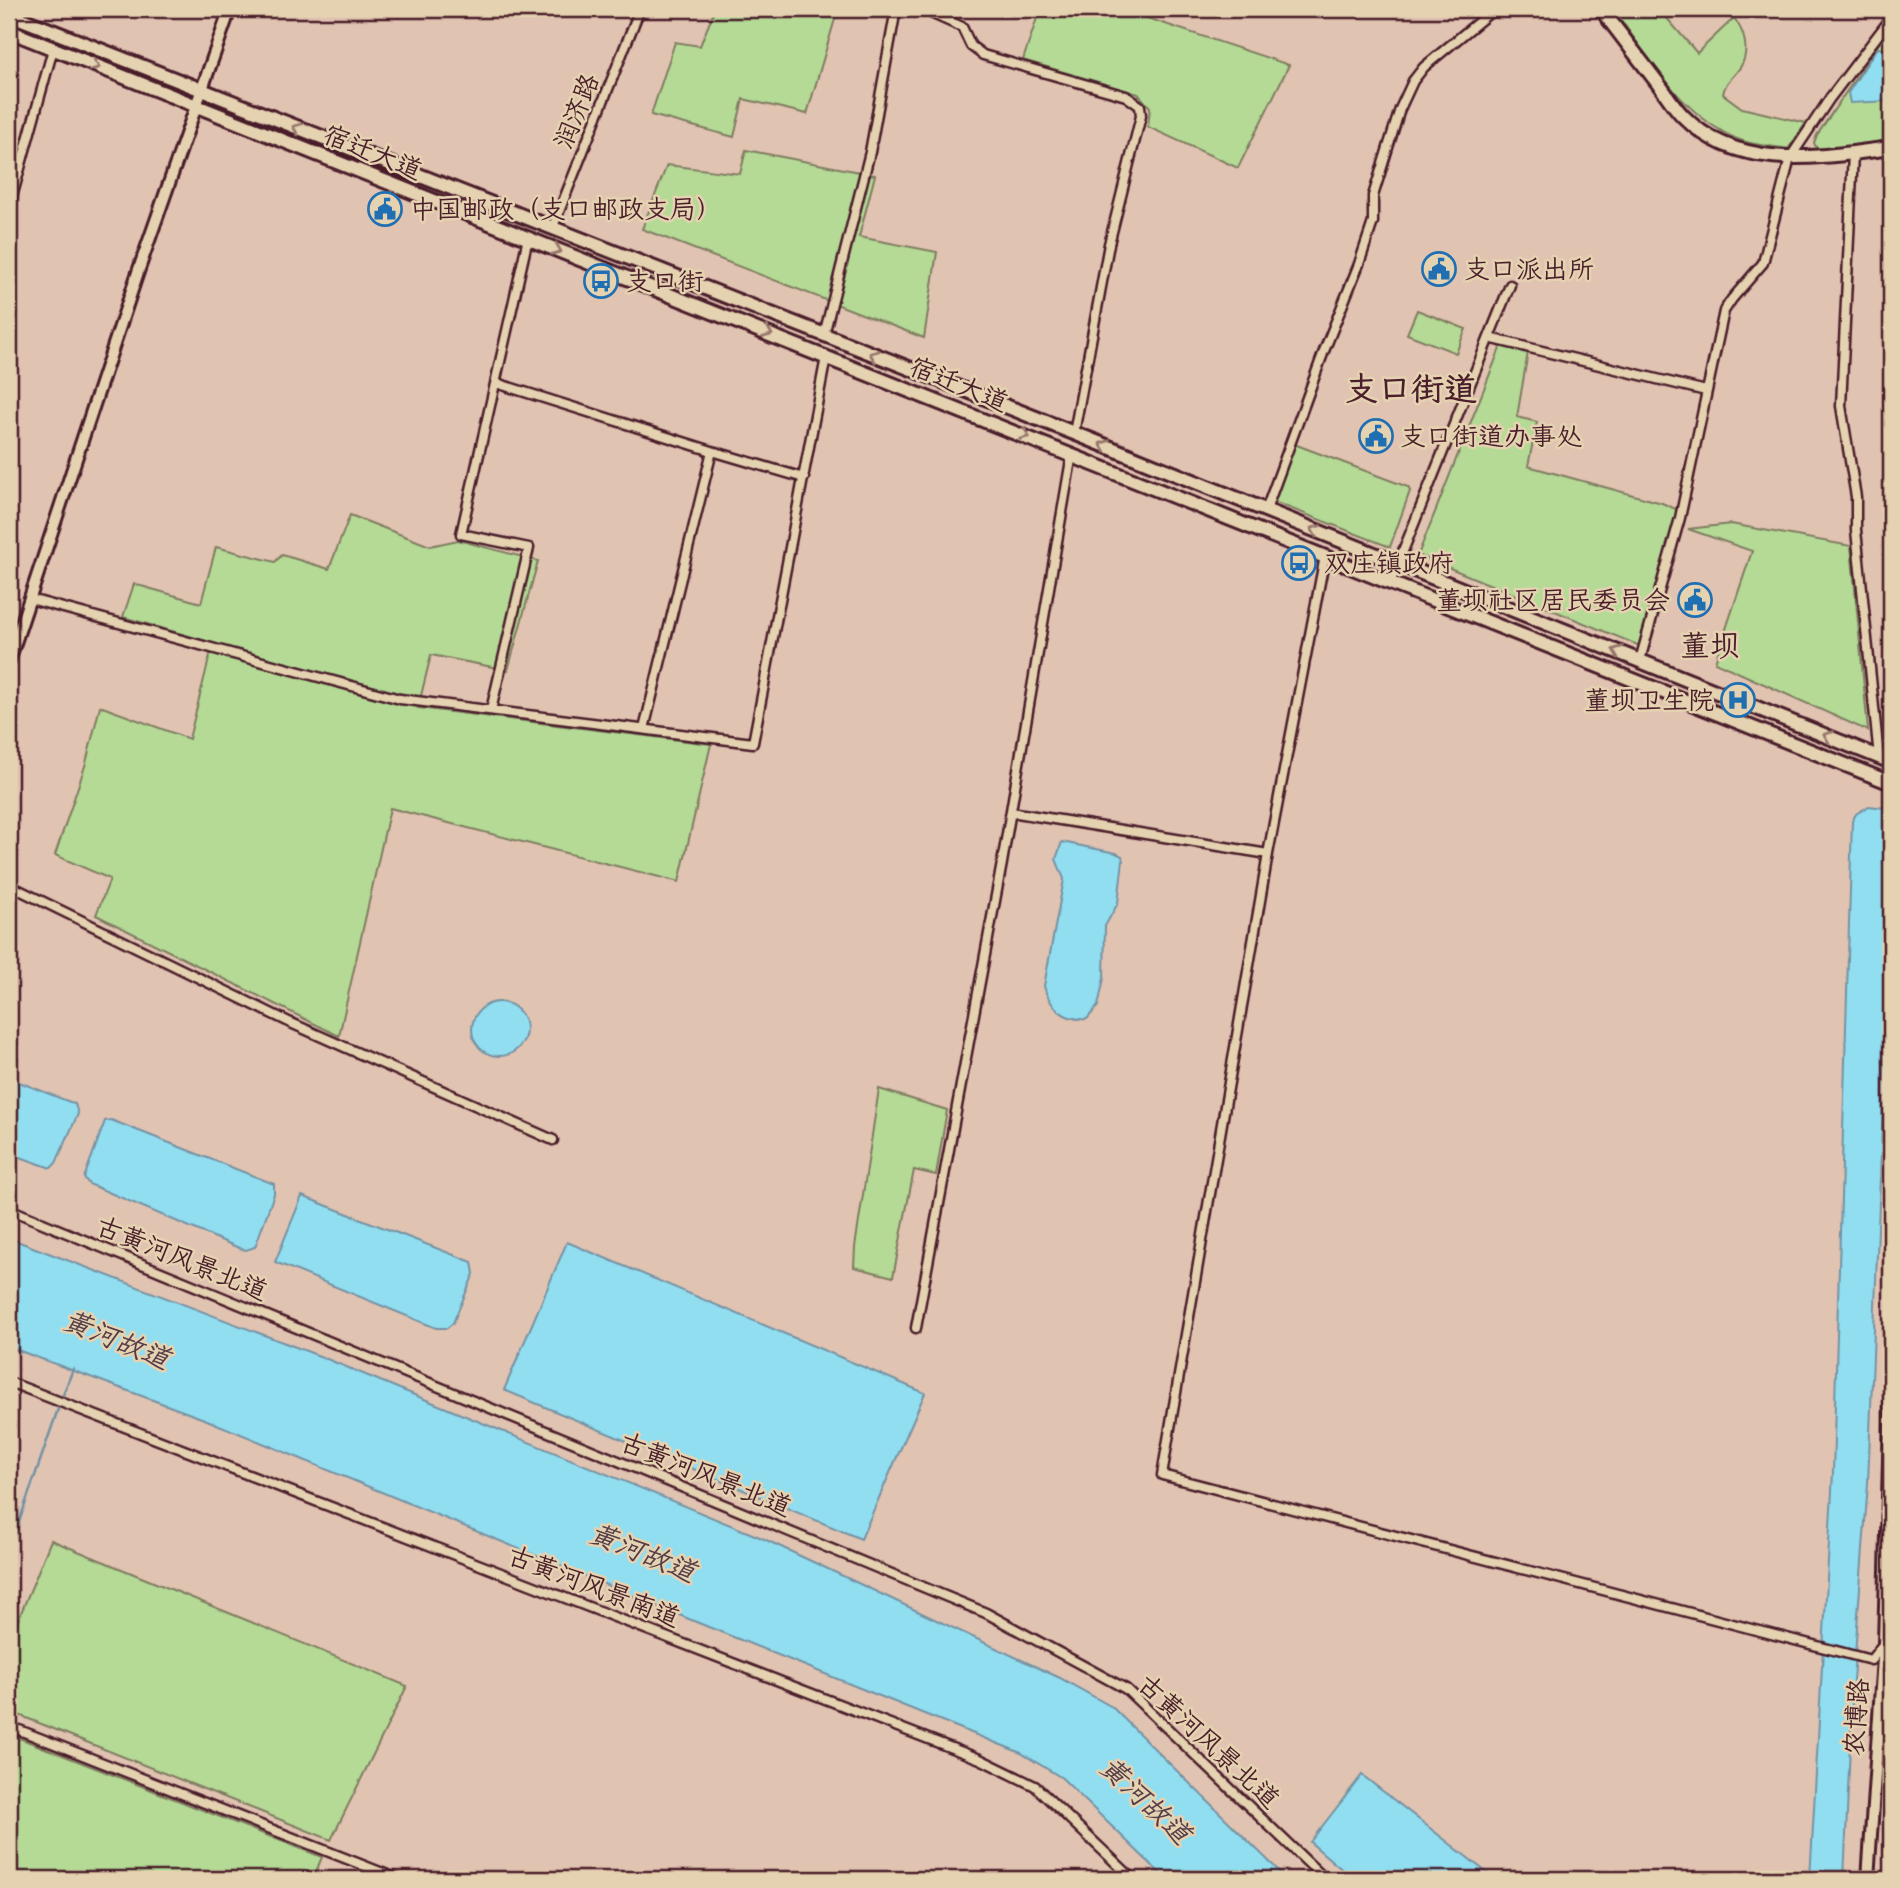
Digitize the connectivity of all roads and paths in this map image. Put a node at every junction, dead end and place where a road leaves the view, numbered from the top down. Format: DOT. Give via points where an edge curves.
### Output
graph roads {
  1 [pos="230,9"];
  2 [pos="640,9"];
  3 [pos="896,9"];
  4 [pos="922,9"];
  5 [pos="1494,9"];
  6 [pos="1601,9"];
  7 [pos="9,14"];
  8 [pos="1891,18"];
  9 [pos="9,31"];
  10 [pos="53,49"];
  11 [pos="201,90"];
  12 [pos="196,106"];
  13 [pos="1891,148"];
  14 [pos="1853,153"];
  15 [pos="1790,158"];
  16 [pos="9,208"];
  17 [pos="552,229"];
  18 [pos="528,238"];
  19 [pos="1510,285"];
  20 [pos="824,335"];
  21 [pos="1489,338"];
  22 [pos="827,357"];
  23 [pos="496,383"];
  24 [pos="1706,391"];
  25 [pos="1074,433"];
  26 [pos="712,451"];
  27 [pos="1072,454"];
  28 [pos="804,478"];
  29 [pos="1266,510"];
  30 [pos="1325,556"];
  31 [pos="1398,563"];
  32 [pos="1391,581"];
  33 [pos="30,598"];
  34 [pos="1640,660"];
  35 [pos="9,661"];
  36 [pos="491,710"];
  37 [pos="644,729"];
  38 [pos="1885,760"];
  39 [pos="1891,783"];
  40 [pos="1011,812"];
  41 [pos="1268,854"];
  42 [pos="9,885"];
  43 [pos="553,1140"];
  44 [pos="9,1209"];
  45 [pos="916,1328"];
  46 [pos="9,1382"];
  47 [pos="1891,1390"];
  48 [pos="1888,1644"];
  49 [pos="9,1726"];
  50 [pos="398,1879"];
  51 [pos="1133,1879"];
  52 [pos="1325,1879"];
  53 [pos="1868,1879"];
  1 -- 11 [label="street"];
  2 -- 17 [label="street, 润济路"];
  3 -- 20 [label="street" via="870,152"];
  4 -- 25 [label="street" via="962,27 971,46 983,55 1126,96 1140,106"];
  5 -- 29 [label="street" via="1424,67 1400,109 1373,196 1373,222 1359,264"];
  6 -- 15 [label="main road" via="1683,116 1715,141 1736,150"];
  7 -- 11 [label="main road, 宿迁大道"];
  8 -- 15 [label="street"];
  9 -- 10 [label="main road, 宿迁大道"];
  10 -- 12 [label="main road, 宿迁大道, one-way"];
  10 -- 16 [label="street"];
  11 -- 12 [label="street"];
  17 -- 11 [label="main road, 宿迁大道, one-way"];
  12 -- 18 [label="main road, 宿迁大道"];
  12 -- 33 [label="street"];
  13 -- 14 [label="main road"];
  14 -- 15 [label="main road"];
  14 -- 38 [label="street" via="1841,406 1856,497 1856,530"];
  15 -- 24 [label="street" via="1763,263 1724,311"];
  17 -- 20 [label="main road, 宿迁大道"];
  18 -- 22 [label="main road, 宿迁大道, one-way"];
  18 -- 23 [label="street"];
  19 -- 21 [label="street"];
  25 -- 20 [label="main road, 宿迁大道, one-way"];
  21 -- 24 [label="street"];
  21 -- 31 [label="street"];
  22 -- 27 [label="main road, 宿迁大道, one-way"];
  22 -- 28 [label="street"];
  23 -- 26 [label="street"];
  23 -- 36 [label="street" via="461,534 529,548"];
  24 -- 34 [label="street" via="1680,518"];
  29 -- 25 [label="main road, 宿迁大道, one-way"];
  26 -- 28 [label="street"];
  26 -- 37 [label="street"];
  27 -- 30 [label="main road, 宿迁大道"];
  27 -- 40 [label="street"];
  28 -- 37 [label="street" via="753,743"];
  31 -- 29 [label="main road, 宿迁大道, one-way"];
  30 -- 32 [label="main road, 宿迁大道"];
  30 -- 41 [label="street"];
  31 -- 32 [label="street"];
  34 -- 31 [label="main road, 宿迁大道, one-way"];
  32 -- 39 [label="main road, 宿迁大道"];
  33 -- 35 [label="street"];
  33 -- 36 [label="street" via="400,699"];
  38 -- 34 [label="main road, 宿迁大道, one-way"];
  36 -- 37 [label="street"];
  40 -- 41 [label="street"];
  40 -- 45 [label="street"];
  41 -- 48 [label="street" via="1162,1475 1871,1660"];
  42 -- 43 [label="street" via="291,1023"];
  44 -- 52 [label="street, 古黄河风景北道" via="986,1613 1126,1689"];
  46 -- 51 [label="street, 古黄河风景南道" via="981,1759 1035,1786"];
  47 -- 48 [label="street, 农博路"];
  48 -- 53 [label="street, 农博路"];
  49 -- 50 [label="street"];
}
